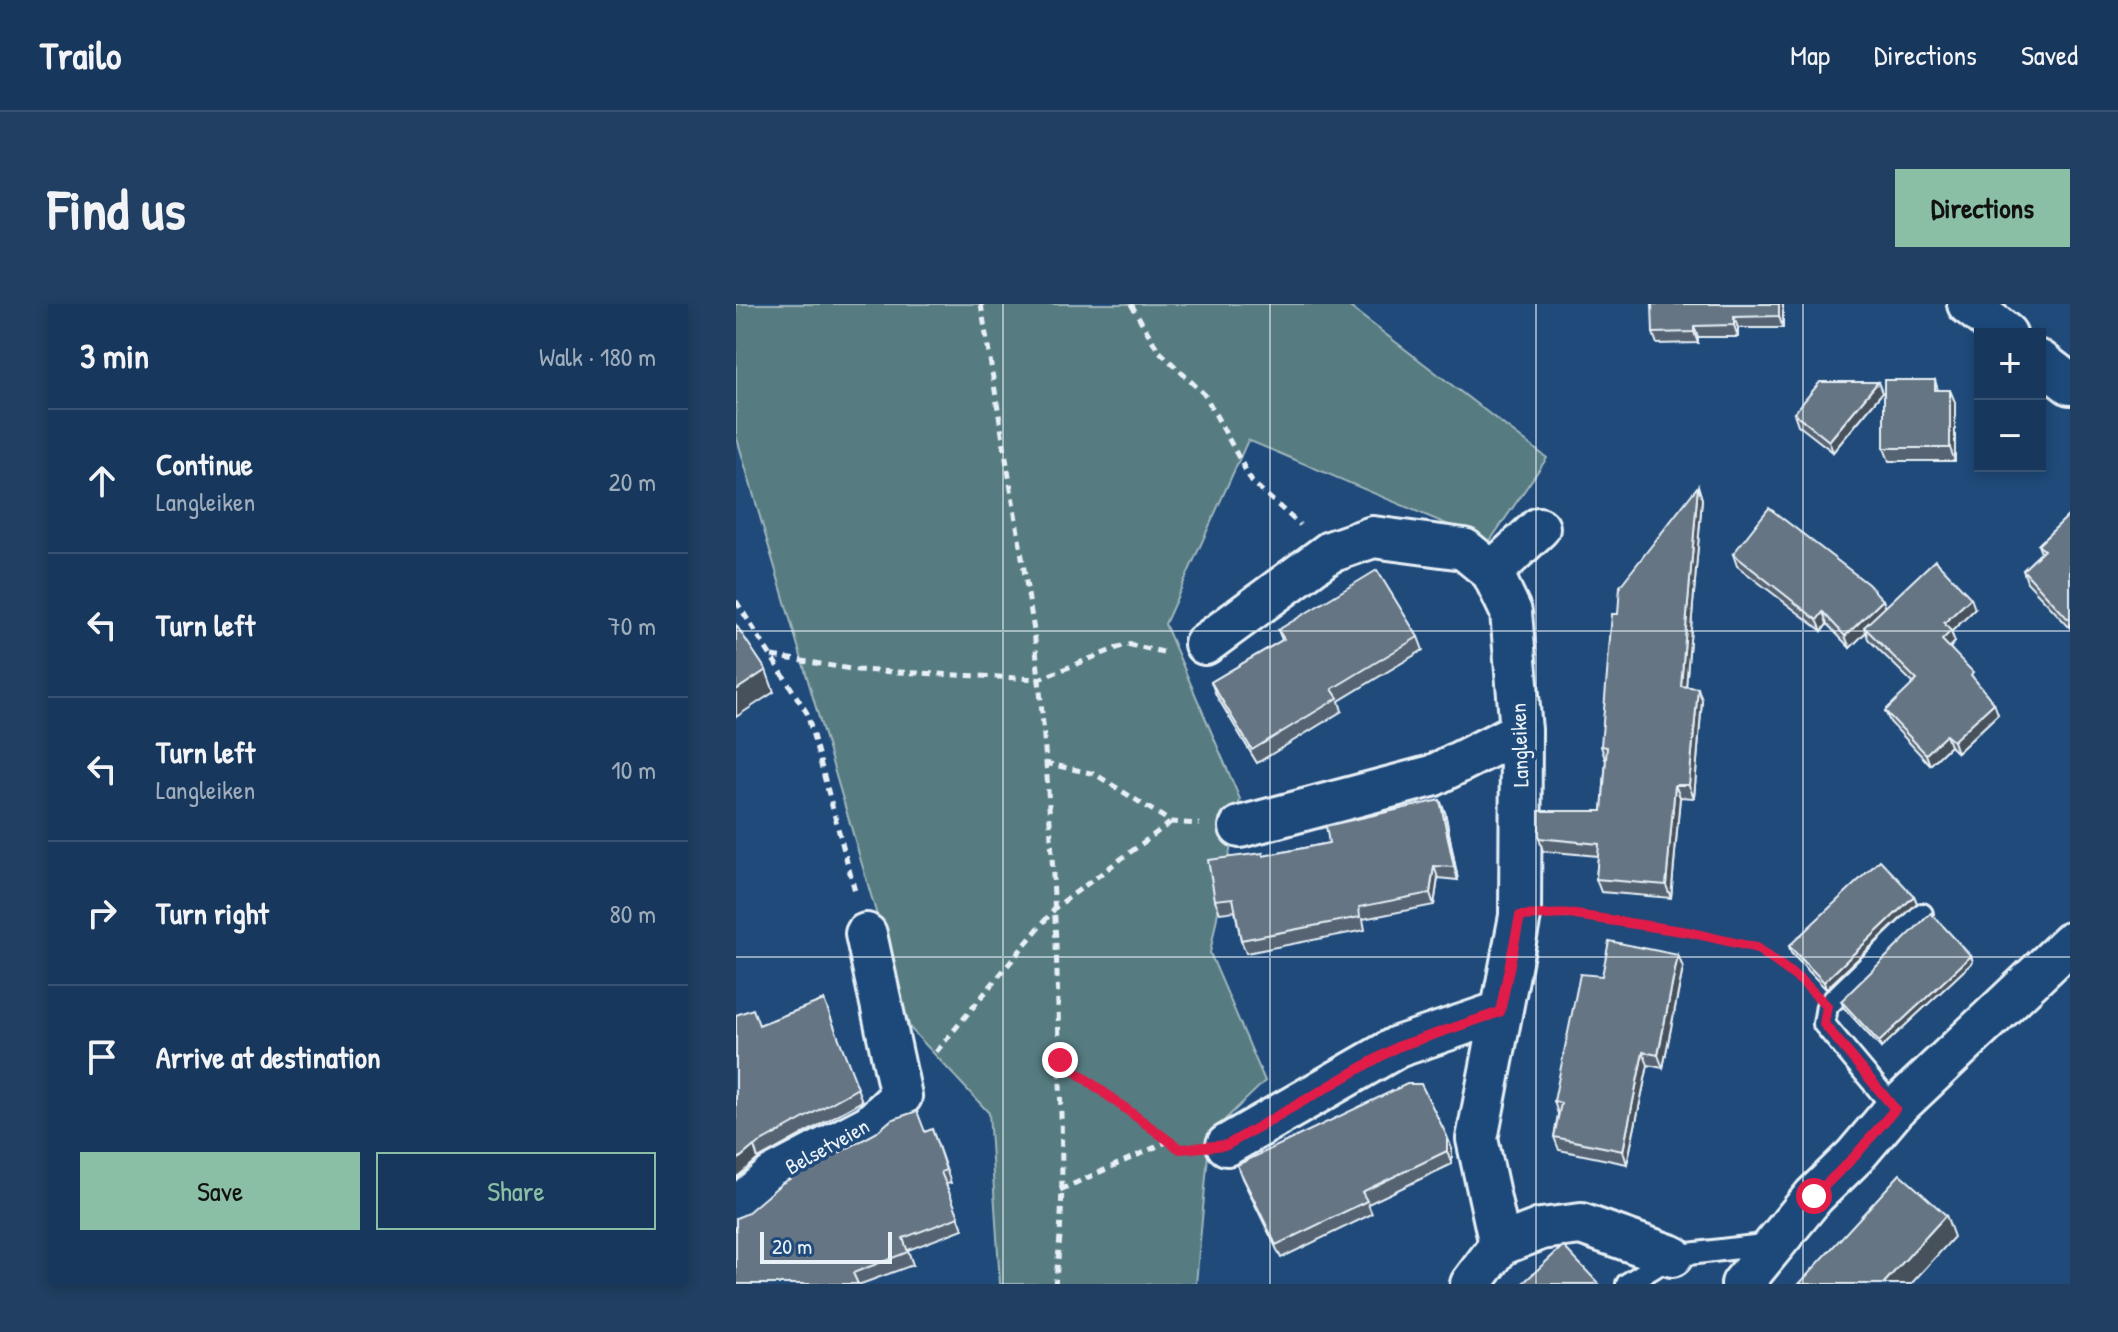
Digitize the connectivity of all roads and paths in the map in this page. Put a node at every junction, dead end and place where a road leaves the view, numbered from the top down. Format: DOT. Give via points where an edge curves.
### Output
graph roads {
  1 [pos="981,304"];
  2 [pos="1131,304"];
  3 [pos="1973,306"];
  4 [pos="1999,328"];
  5 [pos="2046,366"];
  6 [pos="2070,384"];
  7 [pos="1539,528"];
  8 [pos="1330,552"];
  9 [pos="1492,572"];
  10 [pos="736,601"];
  11 [pos="1205,644"];
  12 [pos="772,656"];
  13 [pos="1039,679"];
  14 [pos="1521,731"];
  15 [pos="1045,763"];
  16 [pos="1171,822"];
  17 [pos="1240,827"];
  18 [pos="1056,907"];
  19 [pos="1922,914"];
  20 [pos="1520,916"];
  21 [pos="866,934"];
  22 [pos="2070,943"];
  23 [pos="1827,1006"];
  24 [pos="1500,1012"];
  25 [pos="1060,1060"];
  26 [pos="901,1096"];
  27 [pos="1895,1109"];
  28 [pos="1169,1141"];
  29 [pos="1227,1145"];
  30 [pos="1060,1190"];
  31 [pos="736,1208"];
  32 [pos="1775,1243"];
  33 [pos="1500,1245"];
  34 [pos="1672,1256"];
  35 [pos="1055,1284"];
  36 [pos="1471,1284"];
  37 [pos="1627,1284"];
  38 [pos="1742,1284"];
  1 -- 13 [label="path"];
  2 -- 8 [label="path" via="1158,350 1205,395 1252,482"];
  3 -- 4 [label="street"];
  5 -- 6 [label="street"];
  7 -- 9 [label="street"];
  8 -- 9 [label="street, Langleiken" via="1373,537 1464,549"];
  8 -- 11 [label="street, Langleiken"];
  9 -- 14 [label="street, Langleiken" via="1511,612"];
  10 -- 12 [label="path"];
  11 -- 13 [label="path" via="1178,656 1127,644"];
  12 -- 13 [label="path" via="857,670"];
  12 -- 21 [label="path" via="807,713"];
  13 -- 15 [label="path"];
  14 -- 17 [label="street" via="1432,776"];
  14 -- 20 [label="street, Langleiken"];
  15 -- 16 [label="path" via="1095,774"];
  15 -- 18 [label="path"];
  16 -- 17 [label="path"];
  16 -- 18 [label="path"];
  18 -- 25 [label="path"];
  18 -- 26 [label="path"];
  19 -- 23 [label="lane"];
  20 -- 23 [label="path" via="1569,914 1757,948"];
  20 -- 24 [label="street, Langleiken"];
  21 -- 26 [label="street"];
  22 -- 27 [label="street"];
  23 -- 27 [label="lane" via="1824,1024"];
  24 -- 29 [label="street" via="1397,1047"];
  24 -- 33 [label="street, Langleiken" via="1477,1139"];
  25 -- 28 [label="path"];
  25 -- 30 [label="path"];
  26 -- 31 [label="street, Belsetveien" via="870,1125 773,1176"];
  27 -- 32 [label="street"];
  28 -- 29 [label="path" via="1180,1149"];
  28 -- 30 [label="path"];
  30 -- 35 [label="path"];
  32 -- 34 [label="lane"];
  32 -- 38 [label="street"];
  33 -- 34 [label="street" via="1541,1229 1581,1224"];
  33 -- 36 [label="street"];
  34 -- 37 [label="lane"];
}
